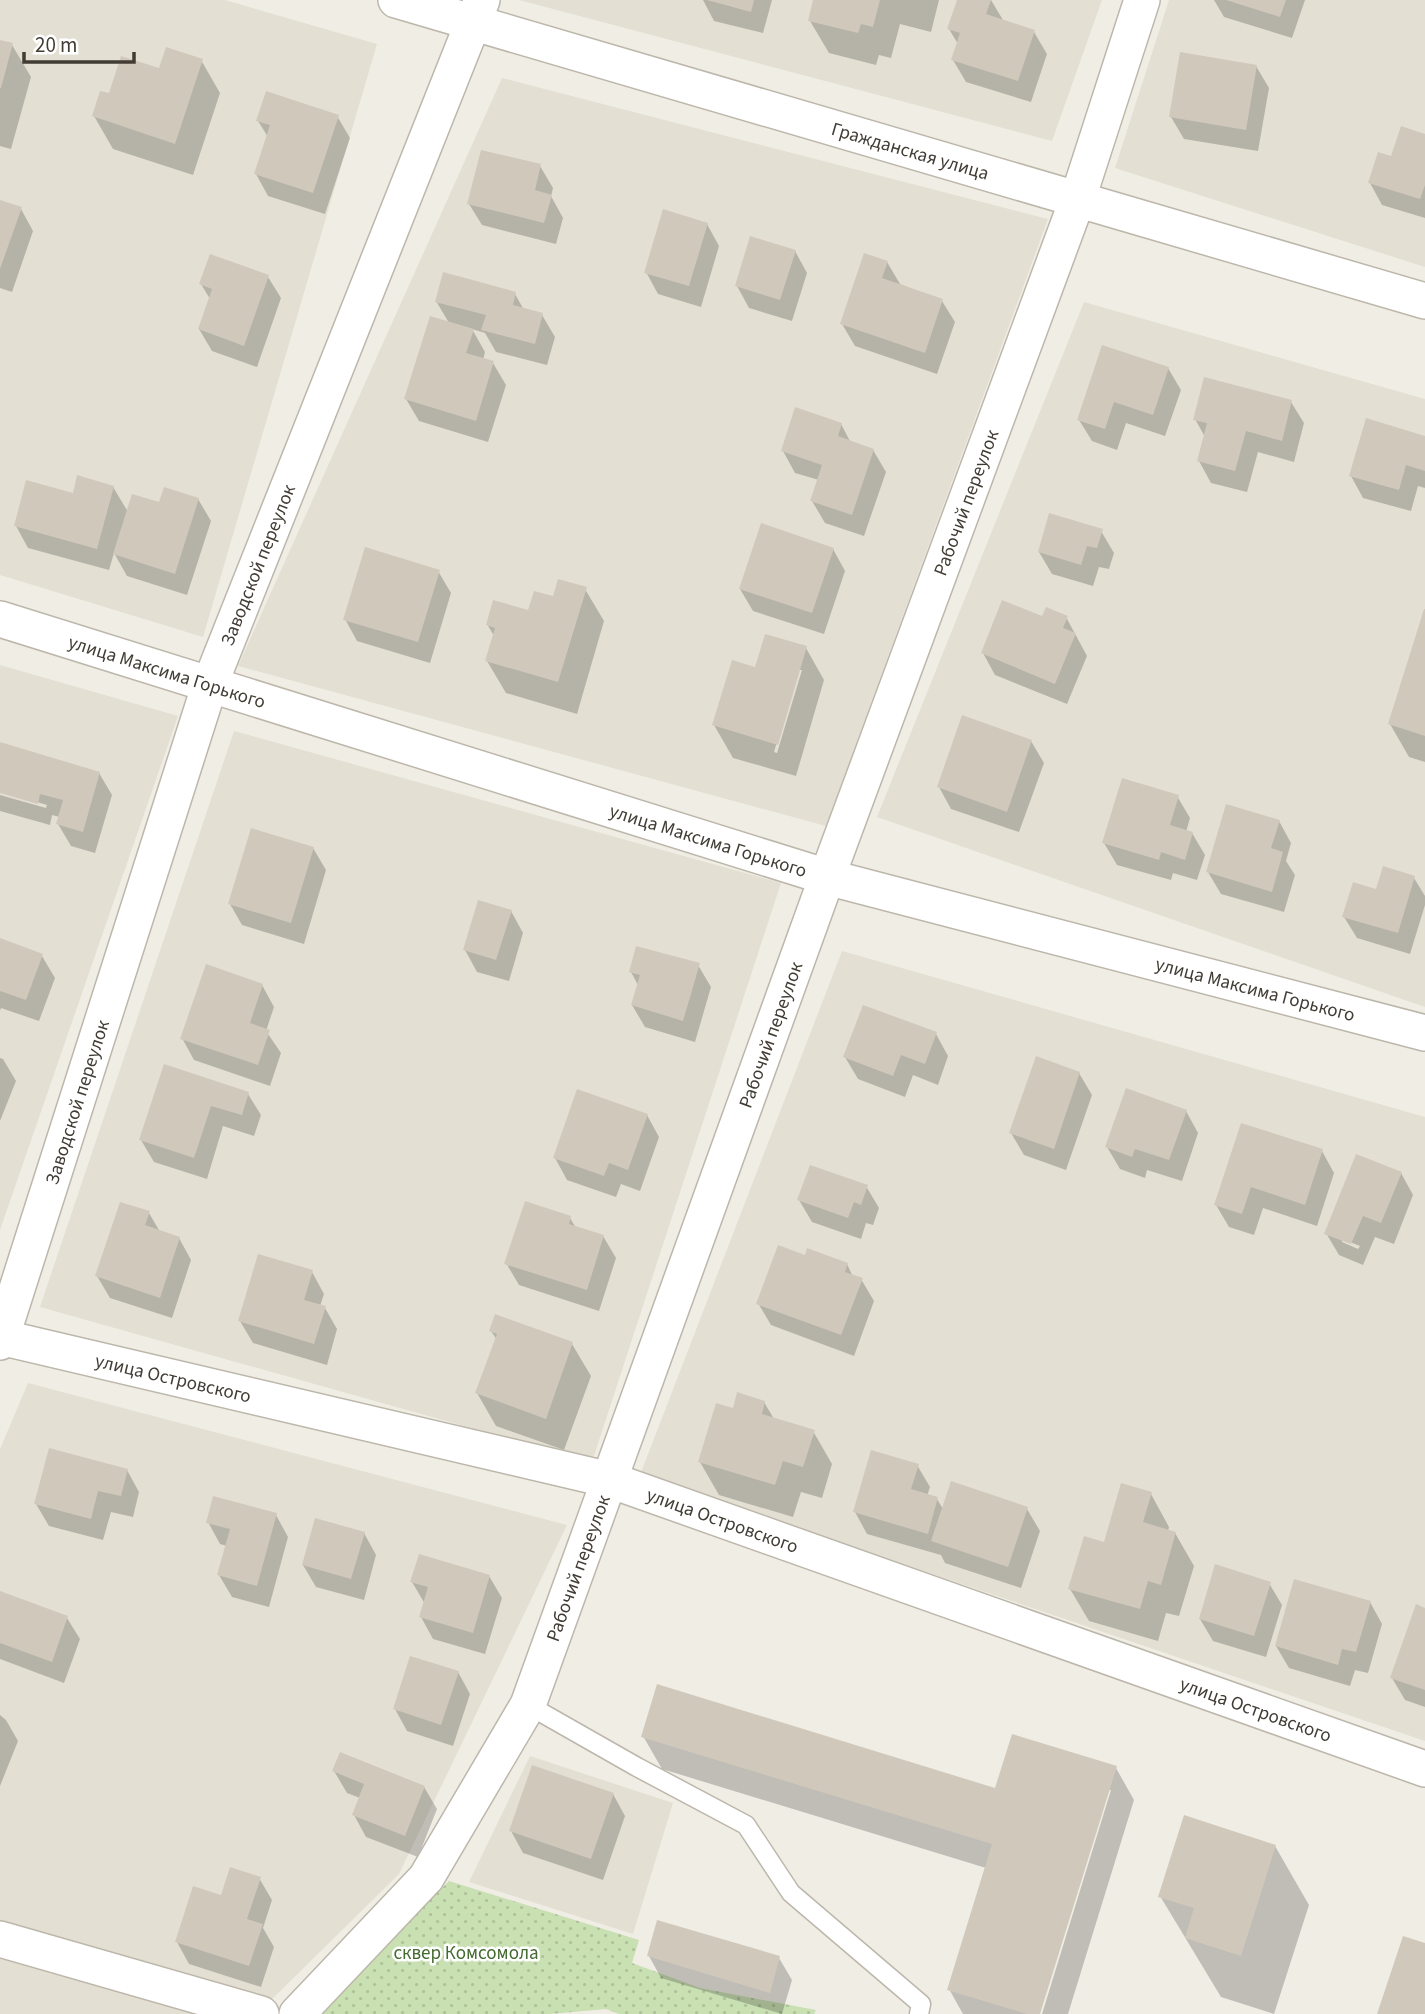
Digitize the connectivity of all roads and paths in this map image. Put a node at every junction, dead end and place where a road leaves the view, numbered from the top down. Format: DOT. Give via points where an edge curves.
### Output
graph roads {
  1 [pos="396,0"];
  2 [pos="1142,0"];
  3 [pos="478,12"];
  4 [pos="1078,198"];
  5 [pos="1425,301"];
  6 [pos="0,619"];
  7 [pos="210,684"];
  8 [pos="827,877"];
  9 [pos="1425,1033"];
  10 [pos="1,1339"];
  11 [pos="610,1480"];
  12 [pos="528,1705"];
  13 [pos="1425,1769"];
  14 [pos="0,1939"];
  15 [pos="261,2014"];
  16 [pos="297,2014"];
  17 [pos="919,2014"];
  1 -- 3 [label="street, Гражданская улица"];
  2 -- 4 [label="street, Рабочий переулок"];
  3 -- 4 [label="street, Гражданская улица"];
  3 -- 7 [label="street, Заводской переулок"];
  4 -- 5 [label="street, Гражданская улица"];
  4 -- 8 [label="street, Рабочий переулок"];
  6 -- 7 [label="street, улица Максима Горького"];
  7 -- 8 [label="street, улица Максима Горького"];
  7 -- 10 [label="street, Заводской переулок"];
  8 -- 9 [label="street, улица Максима Горького"];
  8 -- 11 [label="street, Рабочий переулок"];
  10 -- 11 [label="street, улица Островского"];
  11 -- 12 [label="street, Рабочий переулок"];
  11 -- 13 [label="street, улица Островского"];
  12 -- 16 [label="street, Рабочий переулок" via="426,1878"];
  12 -- 17 [label="lane" via="746,1825 791,1893 921,2004"];
  14 -- 15 [label="street"];
}
